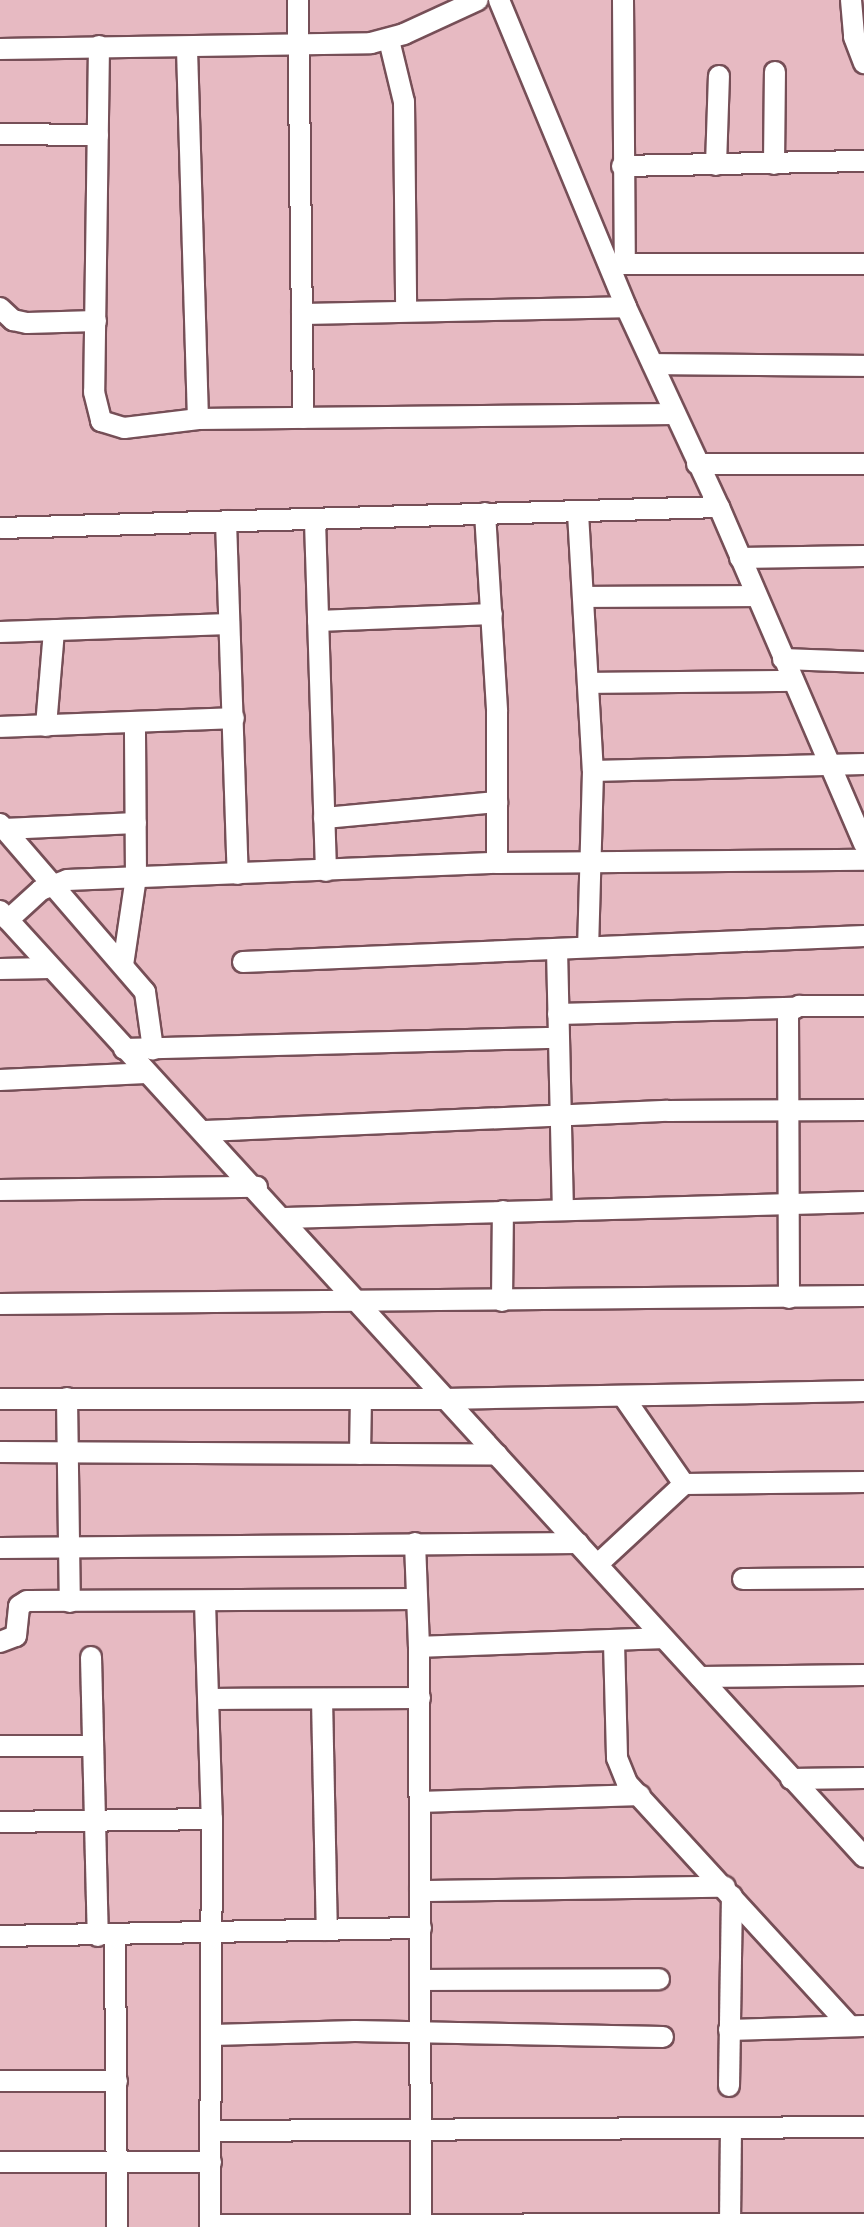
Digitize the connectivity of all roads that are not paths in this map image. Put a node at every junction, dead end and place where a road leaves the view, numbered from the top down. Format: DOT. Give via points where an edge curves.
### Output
graph roads {
  1 [pos="298,0"];
  2 [pos="478,0"];
  3 [pos="499,0"];
  4 [pos="605,0"];
  5 [pos="623,0"];
  6 [pos="851,0"];
  7 [pos="389,40"];
  8 [pos="99,46"];
  9 [pos="297,46"];
  10 [pos="0,49"];
  11 [pos="187,49"];
  12 [pos="864,63"];
  13 [pos="775,72"];
  14 [pos="719,76"];
  15 [pos="0,134"];
  16 [pos="98,135"];
  17 [pos="864,161"];
  18 [pos="774,164"];
  19 [pos="716,165"];
  20 [pos="622,166"];
  21 [pos="618,264"];
  22 [pos="864,264"];
  23 [pos="626,307"];
  24 [pos="0,308"];
  25 [pos="406,310"];
  26 [pos="302,314"];
  27 [pos="96,321"];
  28 [pos="653,364"];
  29 [pos="864,366"];
  30 [pos="675,414"];
  31 [pos="303,418"];
  32 [pos="198,419"];
  33 [pos="697,464"];
  34 [pos="864,464"];
  35 [pos="719,507"];
  36 [pos="485,513"];
  37 [pos="578,513"];
  38 [pos="226,521"];
  39 [pos="315,521"];
  40 [pos="0,528"];
  41 [pos="864,556"];
  42 [pos="740,558"];
  43 [pos="755,596"];
  44 [pos="585,597"];
  45 [pos="492,614"];
  46 [pos="318,621"];
  47 [pos="229,624"];
  48 [pos="54,630"];
  49 [pos="0,632"];
  50 [pos="783,659"];
  51 [pos="864,662"];
  52 [pos="793,681"];
  53 [pos="590,683"];
  54 [pos="234,718"];
  55 [pos="135,724"];
  56 [pos="46,726"];
  57 [pos="0,727"];
  58 [pos="864,764"];
  59 [pos="829,766"];
  60 [pos="593,771"];
  61 [pos="497,802"];
  62 [pos="324,818"];
  63 [pos="136,823"];
  64 [pos="2,826"];
  65 [pos="864,844"];
  66 [pos="864,860"];
  67 [pos="590,862"];
  68 [pos="497,863"];
  69 [pos="326,871"];
  70 [pos="238,874"];
  71 [pos="136,877"];
  72 [pos="53,883"];
  73 [pos="4,915"];
  74 [pos="864,936"];
  75 [pos="588,947"];
  76 [pos="557,949"];
  77 [pos="243,962"];
  78 [pos="123,965"];
  79 [pos="50,968"];
  80 [pos="0,969"];
  81 [pos="864,1006"];
  82 [pos="793,1008"];
  83 [pos="558,1014"];
  84 [pos="558,1038"];
  85 [pos="124,1049"];
  86 [pos="153,1049"];
  87 [pos="146,1073"];
  88 [pos="0,1080"];
  89 [pos="787,1110"];
  90 [pos="864,1110"];
  91 [pos="560,1116"];
  92 [pos="205,1131"];
  93 [pos="257,1187"];
  94 [pos="0,1190"];
  95 [pos="864,1202"];
  96 [pos="789,1204"];
  97 [pos="563,1209"];
  98 [pos="503,1211"];
  99 [pos="285,1218"];
  100 [pos="864,1296"];
  101 [pos="789,1298"];
  102 [pos="502,1301"];
  103 [pos="354,1303"];
  104 [pos="0,1304"];
  105 [pos="864,1391"];
  106 [pos="623,1396"];
  107 [pos="67,1398"];
  108 [pos="0,1399"];
  109 [pos="361,1399"];
  110 [pos="445,1399"];
  111 [pos="66,1451"];
  112 [pos="0,1452"];
  113 [pos="360,1454"];
  114 [pos="497,1455"];
  115 [pos="864,1482"];
  116 [pos="684,1484"];
  117 [pos="415,1543"];
  118 [pos="578,1543"];
  119 [pos="0,1548"];
  120 [pos="69,1548"];
  121 [pos="598,1564"];
  122 [pos="864,1578"];
  123 [pos="743,1579"];
  124 [pos="416,1599"];
  125 [pos="70,1602"];
  126 [pos="205,1602"];
  127 [pos="663,1638"];
  128 [pos="0,1642"];
  129 [pos="614,1642"];
  130 [pos="419,1647"];
  131 [pos="91,1657"];
  132 [pos="864,1675"];
  133 [pos="700,1677"];
  134 [pos="420,1698"];
  135 [pos="210,1699"];
  136 [pos="322,1699"];
  137 [pos="0,1746"];
  138 [pos="90,1746"];
  139 [pos="864,1778"];
  140 [pos="791,1779"];
  141 [pos="640,1795"];
  142 [pos="421,1802"];
  143 [pos="212,1819"];
  144 [pos="92,1820"];
  145 [pos="0,1822"];
  146 [pos="864,1857"];
  147 [pos="420,1891"];
  148 [pos="729,1892"];
  149 [pos="421,1928"];
  150 [pos="327,1930"];
  151 [pos="210,1934"];
  152 [pos="0,1936"];
  153 [pos="107,1936"];
  154 [pos="659,1979"];
  155 [pos="422,1980"];
  156 [pos="856,2025"];
  157 [pos="729,2030"];
  158 [pos="422,2034"];
  159 [pos="213,2035"];
  160 [pos="663,2037"];
  161 [pos="0,2081"];
  162 [pos="117,2081"];
  163 [pos="729,2086"];
  164 [pos="864,2127"];
  165 [pos="421,2129"];
  166 [pos="731,2129"];
  167 [pos="211,2131"];
  168 [pos="116,2161"];
  169 [pos="0,2162"];
  170 [pos="211,2162"];
  171 [pos="730,2223"];
  172 [pos="421,2224"];
  173 [pos="864,2224"];
  174 [pos="769,2225"];
  175 [pos="210,2226"];
  176 [pos="117,2227"];
  1 -- 9 [label="street"];
  2 -- 7 [label="street"];
  3 -- 21 [label="street"];
  4 -- 5 [label="street"];
  5 -- 20 [label="street"];
  6 -- 12 [label="street" via="854,37"];
  7 -- 9 [label="street"];
  7 -- 25 [label="street" via="404,102"];
  8 -- 10 [label="street"];
  8 -- 11 [label="street"];
  8 -- 16 [label="street"];
  9 -- 11 [label="street"];
  9 -- 26 [label="street"];
  11 -- 32 [label="street"];
  13 -- 18 [label="street"];
  14 -- 19 [label="street"];
  15 -- 16 [label="street"];
  16 -- 27 [label="street"];
  17 -- 18 [label="street"];
  18 -- 19 [label="street"];
  19 -- 20 [label="street"];
  20 -- 21 [label="street"];
  21 -- 22 [label="street"];
  21 -- 23 [label="street"];
  23 -- 25 [label="street"];
  23 -- 28 [label="street"];
  24 -- 27 [label="street" via="13,320 27,323"];
  25 -- 26 [label="street"];
  26 -- 31 [label="street"];
  27 -- 32 [label="street" via="94,392 101,421 124,428"];
  28 -- 29 [label="street"];
  28 -- 30 [label="street"];
  30 -- 31 [label="street"];
  30 -- 33 [label="street"];
  31 -- 32 [label="street"];
  33 -- 34 [label="street"];
  33 -- 35 [label="street"];
  35 -- 37 [label="street"];
  35 -- 42 [label="street"];
  36 -- 37 [label="street"];
  36 -- 39 [label="street"];
  36 -- 45 [label="street"];
  37 -- 44 [label="street"];
  38 -- 39 [label="street"];
  38 -- 40 [label="street"];
  38 -- 47 [label="street"];
  39 -- 46 [label="street"];
  41 -- 42 [label="street"];
  42 -- 43 [label="street"];
  43 -- 44 [label="street"];
  43 -- 50 [label="street"];
  44 -- 53 [label="street"];
  45 -- 46 [label="street"];
  45 -- 61 [label="street"];
  46 -- 62 [label="street"];
  47 -- 48 [label="street"];
  47 -- 54 [label="street"];
  48 -- 49 [label="street"];
  48 -- 56 [label="street"];
  50 -- 51 [label="street"];
  50 -- 52 [label="street"];
  52 -- 53 [label="street"];
  52 -- 59 [label="street"];
  53 -- 60 [label="street"];
  54 -- 55 [label="street"];
  54 -- 70 [label="street"];
  55 -- 56 [label="street"];
  55 -- 63 [label="street"];
  56 -- 57 [label="street"];
  58 -- 59 [label="street"];
  59 -- 60 [label="street"];
  59 -- 65 [label="street"];
  60 -- 67 [label="street"];
  61 -- 62 [label="street"];
  61 -- 68 [label="street"];
  62 -- 69 [label="street"];
  63 -- 64 [label="street"];
  63 -- 71 [label="street"];
  64 -- 72 [label="street"];
  66 -- 67 [label="street"];
  67 -- 68 [label="street"];
  67 -- 75 [label="street"];
  68 -- 69 [label="street"];
  69 -- 70 [label="street"];
  70 -- 71 [label="street"];
  71 -- 72 [label="street"];
  71 -- 78 [label="street"];
  72 -- 73 [label="street"];
  72 -- 78 [label="street"];
  73 -- 79 [label="street"];
  74 -- 75 [label="street"];
  75 -- 76 [label="street"];
  76 -- 77 [label="street"];
  76 -- 83 [label="street"];
  78 -- 86 [label="street" via="145,992"];
  79 -- 80 [label="street"];
  79 -- 85 [label="street"];
  81 -- 82 [label="street"];
  82 -- 83 [label="street"];
  82 -- 89 [label="street" via="786,1020"];
  83 -- 84 [label="street"];
  84 -- 86 [label="street"];
  84 -- 91 [label="street"];
  85 -- 86 [label="street"];
  85 -- 87 [label="street"];
  87 -- 88 [label="street"];
  87 -- 92 [label="street"];
  89 -- 90 [label="street"];
  89 -- 91 [label="street"];
  89 -- 96 [label="street"];
  91 -- 92 [label="street"];
  91 -- 97 [label="street"];
  92 -- 93 [label="street"];
  93 -- 94 [label="street"];
  93 -- 99 [label="street"];
  95 -- 96 [label="street"];
  96 -- 97 [label="street"];
  96 -- 101 [label="street"];
  97 -- 98 [label="street"];
  98 -- 99 [label="street"];
  98 -- 102 [label="street"];
  99 -- 103 [label="street"];
  100 -- 101 [label="street"];
  101 -- 102 [label="street"];
  102 -- 103 [label="street"];
  103 -- 104 [label="street"];
  103 -- 110 [label="street"];
  105 -- 106 [label="street"];
  106 -- 110 [label="street"];
  106 -- 116 [label="street"];
  107 -- 108 [label="street"];
  107 -- 109 [label="street"];
  107 -- 111 [label="street"];
  109 -- 110 [label="street"];
  109 -- 113 [label="street"];
  110 -- 114 [label="street"];
  111 -- 112 [label="street"];
  111 -- 113 [label="street"];
  111 -- 120 [label="street"];
  113 -- 114 [label="street"];
  114 -- 118 [label="street"];
  115 -- 116 [label="street"];
  116 -- 121 [label="street"];
  117 -- 118 [label="street"];
  117 -- 120 [label="street"];
  117 -- 124 [label="street"];
  118 -- 121 [label="street"];
  119 -- 120 [label="street"];
  120 -- 125 [label="street"];
  121 -- 127 [label="street"];
  122 -- 123 [label="street"];
  124 -- 126 [label="street"];
  124 -- 130 [label="street"];
  125 -- 126 [label="street"];
  125 -- 128 [label="street" via="22,1602 16,1636"];
  126 -- 135 [label="street"];
  127 -- 129 [label="street"];
  127 -- 133 [label="street"];
  129 -- 130 [label="street"];
  129 -- 141 [label="street" via="617,1758 627,1783"];
  130 -- 134 [label="street"];
  131 -- 138 [label="street"];
  132 -- 133 [label="street"];
  133 -- 140 [label="street"];
  134 -- 136 [label="street"];
  134 -- 142 [label="street"];
  135 -- 136 [label="street"];
  135 -- 143 [label="street"];
  136 -- 150 [label="street"];
  137 -- 138 [label="street"];
  138 -- 144 [label="street"];
  139 -- 140 [label="street"];
  140 -- 146 [label="street"];
  141 -- 142 [label="street"];
  141 -- 148 [label="street"];
  142 -- 147 [label="street"];
  143 -- 144 [label="street"];
  143 -- 151 [label="street"];
  144 -- 145 [label="street"];
  144 -- 153 [label="street"];
  147 -- 148 [label="street"];
  147 -- 149 [label="street"];
  148 -- 156 [label="street"];
  148 -- 157 [label="street"];
  149 -- 150 [label="street"];
  149 -- 155 [label="street"];
  150 -- 151 [label="street"];
  151 -- 153 [label="street"];
  151 -- 159 [label="street"];
  152 -- 153 [label="street"];
  153 -- 162 [label="street"];
  154 -- 155 [label="street"];
  155 -- 158 [label="street"];
  156 -- 157 [label="street"];
  157 -- 163 [label="street"];
  158 -- 159 [label="street"];
  158 -- 160 [label="street"];
  158 -- 165 [label="street"];
  159 -- 167 [label="street"];
  161 -- 162 [label="street"];
  162 -- 168 [label="street"];
  164 -- 166 [label="street"];
  165 -- 166 [label="street"];
  165 -- 167 [label="street"];
  165 -- 172 [label="street"];
  166 -- 171 [label="street"];
  167 -- 170 [label="street"];
  168 -- 169 [label="street"];
  168 -- 170 [label="street"];
  168 -- 176 [label="street"];
  170 -- 175 [label="street"];
  171 -- 172 [label="street"];
  171 -- 174 [label="street"];
  172 -- 175 [label="street"];
  173 -- 174 [label="street"];
}
